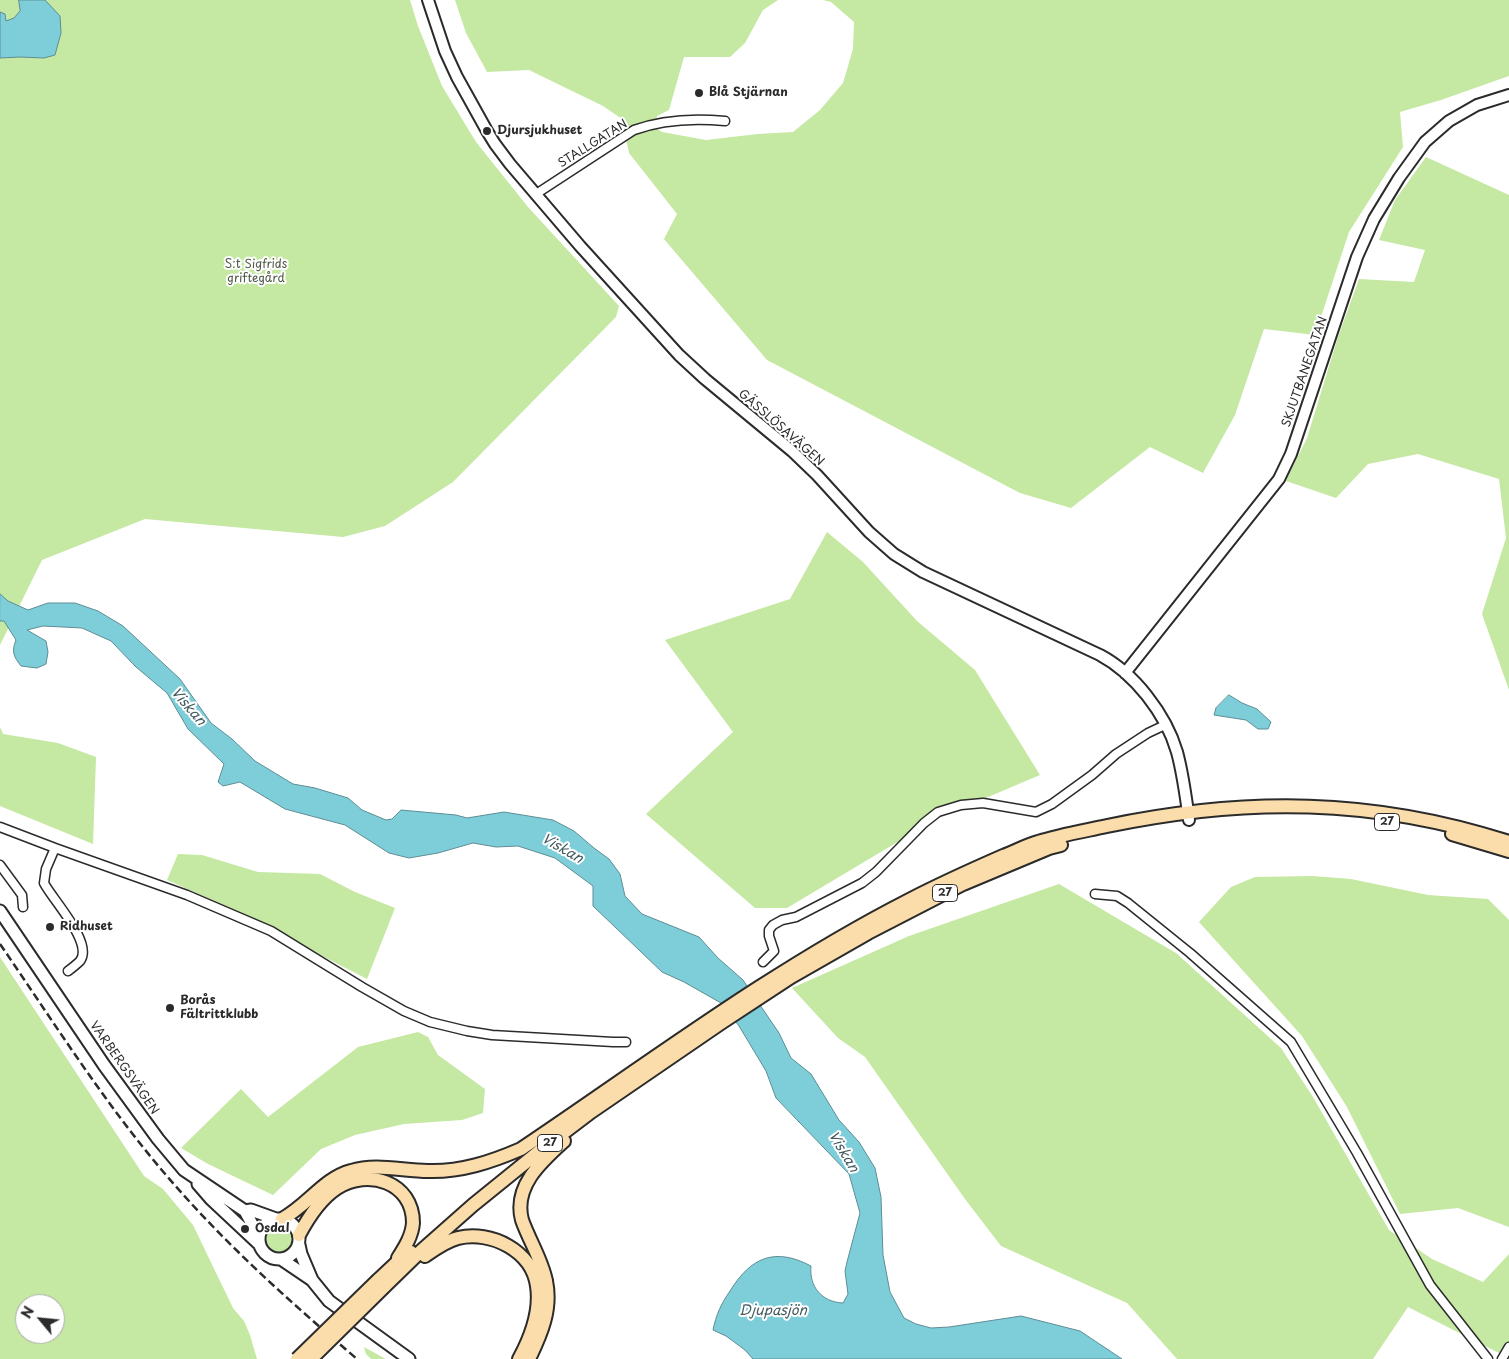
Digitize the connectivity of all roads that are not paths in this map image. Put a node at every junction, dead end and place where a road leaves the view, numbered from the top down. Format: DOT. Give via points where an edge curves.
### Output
graph roads {
  1 [pos="428,0"];
  2 [pos="1509,95"];
  3 [pos="725,122"];
  4 [pos="536,194"];
  5 [pos="1125,673"];
  6 [pos="1165,725"];
  7 [pos="1188,816"];
  8 [pos="0,827"];
  9 [pos="1509,842"];
  10 [pos="55,848"];
  11 [pos="1509,851"];
  12 [pos="0,865"];
  13 [pos="1095,894"];
  14 [pos="23,907"];
  15 [pos="0,911"];
  16 [pos="763,962"];
  17 [pos="68,971"];
  18 [pos="626,1042"];
  19 [pos="588,1109"];
  20 [pos="195,1178"];
  21 [pos="247,1215"];
  22 [pos="279,1219"];
  23 [pos="299,1240"];
  24 [pos="260,1242"];
  25 [pos="281,1259"];
  26 [pos="395,1264"];
  27 [pos="312,1280"];
  28 [pos="385,1282"];
  29 [pos="1509,1347"];
  30 [pos="297,1359"];
  31 [pos="311,1359"];
  32 [pos="409,1359"];
  33 [pos="519,1359"];
  34 [pos="529,1359"];
  35 [pos="1488,1359"];
  36 [pos="1502,1359"];
  1 -- 4 [label="street, GÄSSLÖSAVÄGEN" via="457,77 486,131"];
  2 -- 5 [label="street, SKJUTBANEGATAN" via="1477,105 1449,121 1425,142 1399,178 1374,219 1357,257 1291,454 1279,479"];
  3 -- 4 [label="street, STALLGATAN" via="667,120 634,130"];
  4 -- 5 [label="street, GÄSSLÖSAVÄGEN" via="679,355 792,451 894,554 923,572 1100,655"];
  5 -- 6 [label="street, GÄSSLÖSAVÄGEN" via="1140,687"];
  6 -- 7 [label="street, GÄSSLÖSAVÄGEN" via="1177,750"];
  6 -- 16 [label="street" via="1116,754 1052,804 1036,812 983,803 938,812 862,883 796,917 773,925 768,936 774,951"];
  7 -- 9 [label="main road, 27" via="1250,806 1375,811 1473,831"];
  7 -- 11 [label="main road, 27" via="1299,812 1365,818 1448,833"];
  7 -- 19 [label="main road, 27" via="1048,848 963,884 788,973"];
  8 -- 10 [label="street"];
  10 -- 17 [label="street" via="44,883 66,913 83,950 81,960"];
  10 -- 18 [label="street" via="187,895 271,931 370,992 430,1022 492,1035"];
  12 -- 14 [label="street" via="22,895"];
  13 -- 35 [label="street" via="1117,896 1128,903 1291,1042 1357,1152 1430,1285"];
  15 -- 20 [label="main road, VARBERGSVÄGEN" via="120,1088 176,1161"];
  19 -- 22 [label="main road" via="521,1149 477,1165 444,1171 369,1167 350,1171 324,1186 294,1213"];
  19 -- 26 [label="main road, 27" via="480,1192"];
  19 -- 28 [label="main road, 27"];
  19 -- 34 [label="main road" via="581,1126 535,1170 522,1192 520,1210 546,1280 548,1294 540,1337"];
  20 -- 21 [label="main road, VARBERGSVÄGEN"];
  20 -- 24 [label="main road" via="211,1199"];
  21 -- 22 [label="main road" via="251,1210"];
  21 -- 24 [label="main road"];
  22 -- 23 [label="main road" via="294,1226"];
  22 -- 24 [label="main road" via="265,1225"];
  23 -- 25 [label="main road" via="293,1253"];
  23 -- 26 [label="main road" via="313,1212 336,1189 359,1179 381,1180 392,1185 407,1200 413,1222 411,1234"];
  23 -- 27 [label="main road" via="300,1254"];
  24 -- 25 [label="main road" via="269,1256"];
  25 -- 27 [label="main road"];
  26 -- 28 [label="main road, 27"];
  27 -- 32 [label="main road" via="330,1301"];
  28 -- 30 [label="main road, 27, bridge"];
  28 -- 31 [label="main road, 27, bridge"];
  28 -- 33 [label="main road" via="456,1238 492,1238 511,1248 527,1263 537,1284 534,1322"];
  29 -- 36 [label="street"];
}
